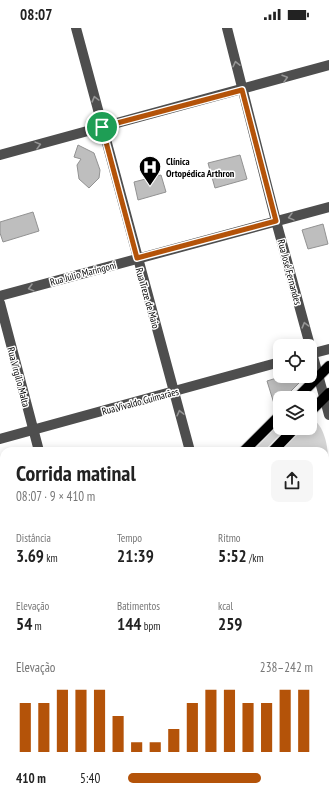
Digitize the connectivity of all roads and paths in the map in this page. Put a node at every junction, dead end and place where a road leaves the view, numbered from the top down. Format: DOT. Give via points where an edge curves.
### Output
graph roads {
  1 [pos="76,28"];
  2 [pos="227,28"];
  3 [pos="329,65"];
  4 [pos="242,90"];
  5 [pos="102,127"];
  6 [pos="0,155"];
  7 [pos="329,207"];
  8 [pos="276,221"];
  9 [pos="137,258"];
  10 [pos="0,296"];
  11 [pos="0,303"];
  12 [pos="307,339"];
  13 [pos="329,349"];
  14 [pos="317,352"];
  15 [pos="273,364"];
  16 [pos="329,366"];
  17 [pos="317,373"];
  18 [pos="318,376"];
  19 [pos="304,391"];
  20 [pos="174,392"];
  21 [pos="327,395"];
  22 [pos="317,405"];
  23 [pos="329,415"];
  24 [pos="273,422"];
  25 [pos="33,430"];
  26 [pos="288,435"];
  27 [pos="0,439"];
  28 [pos="38,447"];
  29 [pos="189,447"];
  30 [pos="248,447"];
  31 [pos="277,447"];
  5 -- 1 [label="street, Rua Treze de Maio, one-way"];
  4 -- 2 [label="street, Rua José Fernandes, one-way"];
  4 -- 3 [label="street, one-way"];
  4 -- 5 [label="street"];
  4 -- 8 [label="street, Rua José Fernandes"];
  6 -- 5 [label="street, one-way"];
  5 -- 9 [label="street, Rua Treze de Maio"];
  7 -- 8 [label="street, Rua Júlio Maringoni, one-way"];
  8 -- 9 [label="street, Rua Júlio Maringoni"];
  12 -- 8 [label="street, Rua José Fernandes, one-way"];
  9 -- 10 [label="street, Rua Júlio Maringoni, one-way"];
  9 -- 20 [label="street, Rua Treze de Maio"];
  11 -- 25 [label="street, Rua Virgílio Malta"];
  13 -- 14 [label="street"];
  15 -- 20 [label="street, Rua Vivaldo Guimarães"];
  16 -- 18 [label="main road"];
  17 -- 18 [label="street, Rua José Fernandes"];
  18 -- 19 [label="main road"];
  18 -- 21 [label="street, Rua José Fernandes"];
  20 -- 25 [label="street, Rua Vivaldo Guimarães"];
  29 -- 20 [label="street, Rua Treze de Maio, one-way"];
  21 -- 22 [label="main road"];
  21 -- 23 [label="street, Rua José Fernandes"];
  24 -- 30 [label="main road"];
  25 -- 27 [label="street, Rua Vivaldo Guimarães"];
  25 -- 28 [label="street, Rua Virgílio Malta"];
  26 -- 31 [label="main road"];
}
